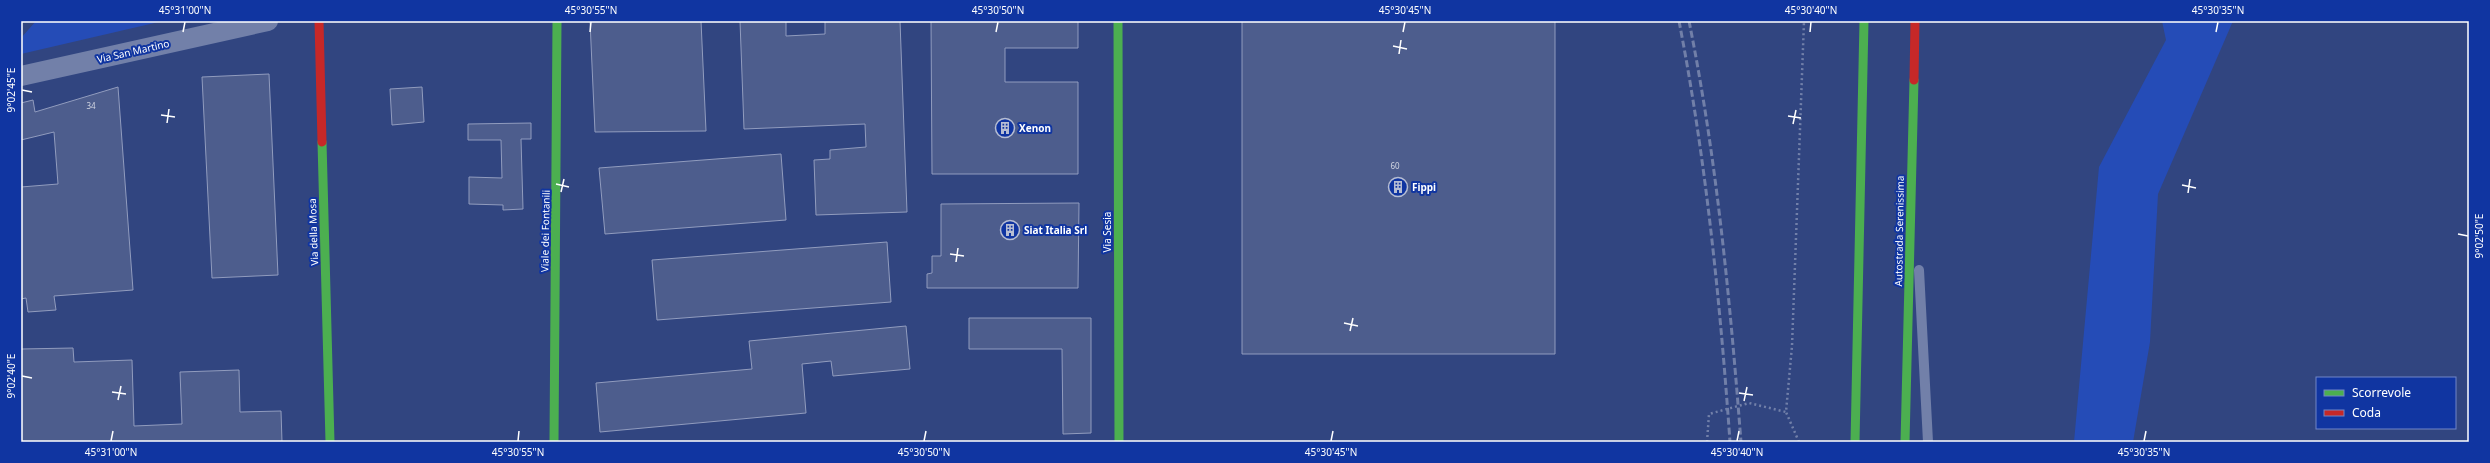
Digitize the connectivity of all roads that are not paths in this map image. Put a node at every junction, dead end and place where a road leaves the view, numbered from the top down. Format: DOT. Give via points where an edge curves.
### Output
graph roads {
  1 [pos="268,21"];
  2 [pos="319,21"];
  3 [pos="557,21"];
  4 [pos="1118,21"];
  5 [pos="1864,21"];
  6 [pos="1915,21"];
  7 [pos="21,76"];
  8 [pos="1912,149"];
  9 [pos="330,442"];
  10 [pos="554,442"];
  11 [pos="1119,442"];
  12 [pos="1855,442"];
  13 [pos="1905,442"];
  14 [pos="1928,442"];
  1 -- 7 [label="street, Via San Martino"];
  2 -- 9 [label="main road, Via della Mosa"];
  3 -- 10 [label="main road, Viale dei Fontanili"];
  4 -- 11 [label="main road, Via Sesia"];
  5 -- 12 [label="main road"];
  6 -- 8 [label="main road, Autostrada Serenissima"];
  8 -- 13 [label="main road, Autostrada Serenissima"];
  8 -- 14 [label="lane"];
}
